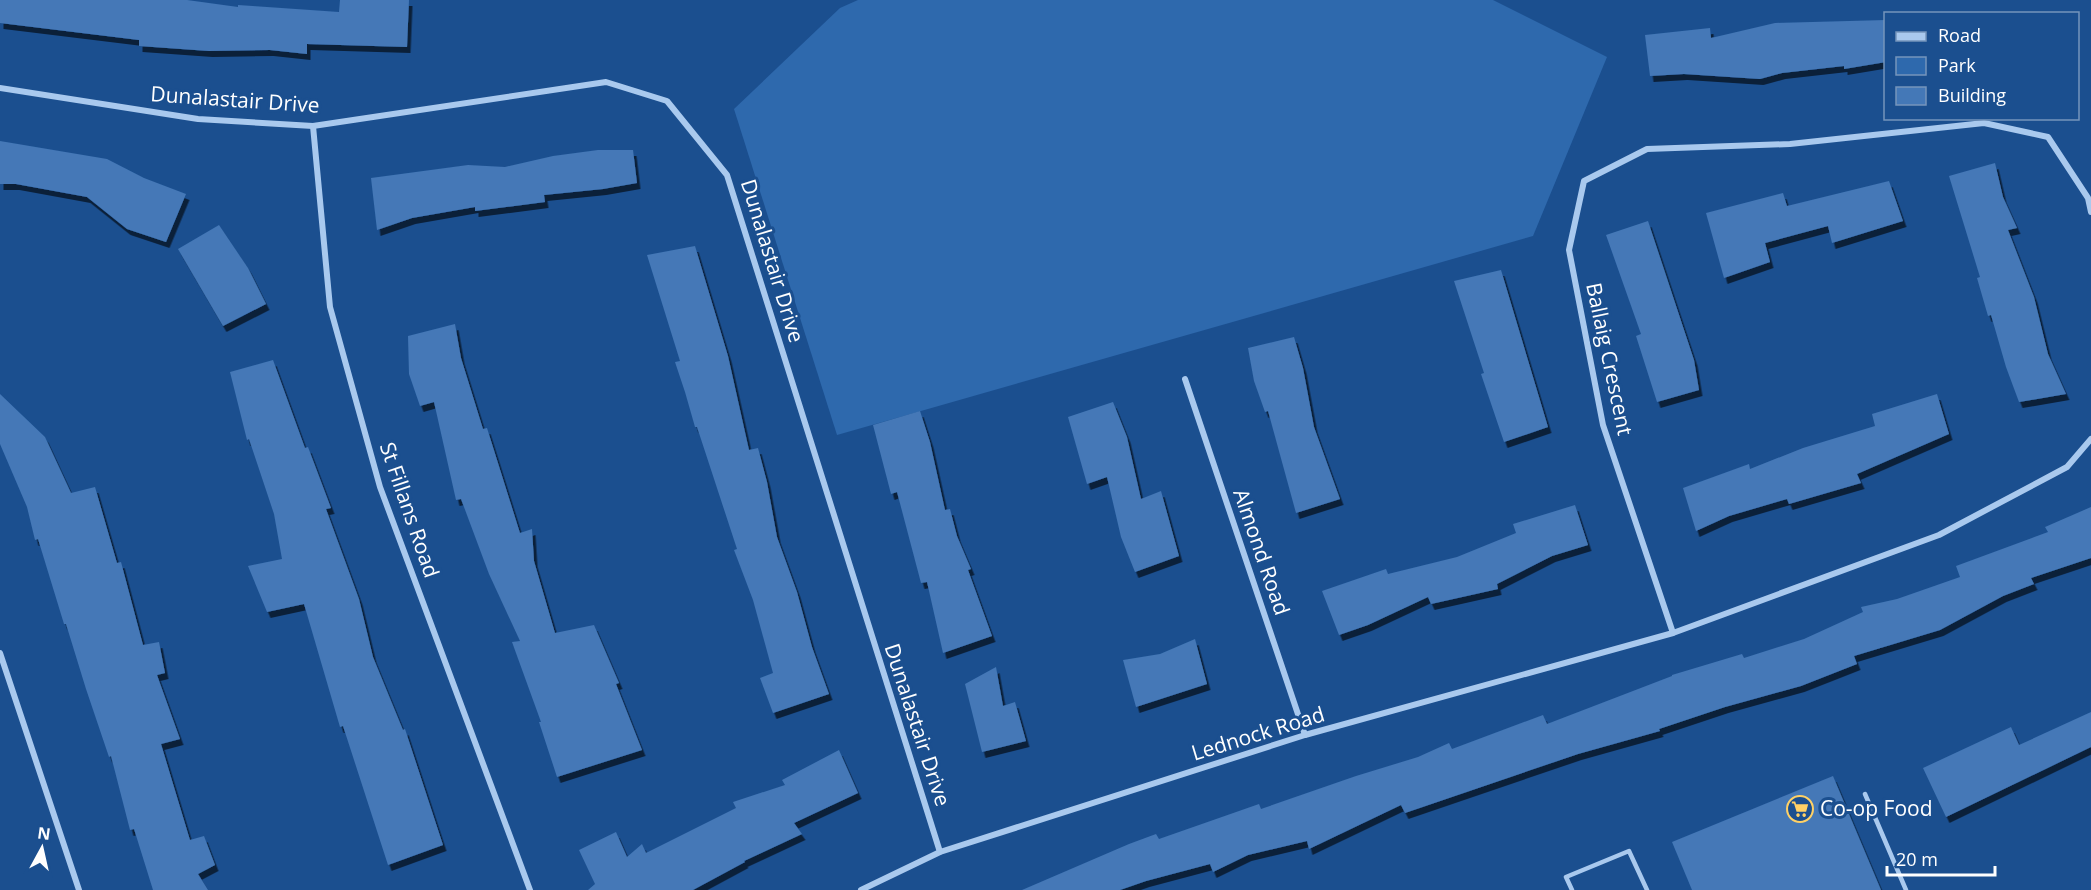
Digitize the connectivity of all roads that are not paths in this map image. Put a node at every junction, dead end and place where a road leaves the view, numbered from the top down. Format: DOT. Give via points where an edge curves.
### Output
graph roads {
  1 [pos="0,88"];
  2 [pos="313,126"];
  3 [pos="2091,212"];
  4 [pos="1185,379"];
  5 [pos="2091,439"];
  6 [pos="1673,633"];
  7 [pos="0,653"];
  8 [pos="1305,735"];
  9 [pos="1865,794"];
  10 [pos="940,852"];
  11 [pos="79,890"];
  12 [pos="530,890"];
  13 [pos="861,890"];
  14 [pos="1572,890"];
  15 [pos="1647,890"];
  16 [pos="1906,890"];
  1 -- 2 [label="street, Dunalastair Drive" via="198,119"];
  2 -- 10 [label="street, Dunalastair Drive" via="606,82 667,101 728,175"];
  2 -- 12 [label="street, St Fillans Road" via="330,307 380,487"];
  3 -- 6 [label="street, Ballaig Crescent" via="2088,198 2048,137 1984,123 1790,144 1647,149 1584,181 1569,250 1603,425"];
  4 -- 8 [label="street, Almond Road"];
  5 -- 6 [label="street" via="2067,467 1939,535"];
  6 -- 8 [label="street, Lednock Road"];
  7 -- 11 [label="street"];
  8 -- 10 [label="street, Lednock Road"];
  9 -- 16 [label="lane"];
  10 -- 13 [label="street, Lednock Road"];
  14 -- 15 [label="lane" via="1566,877 1629,851"];
}
